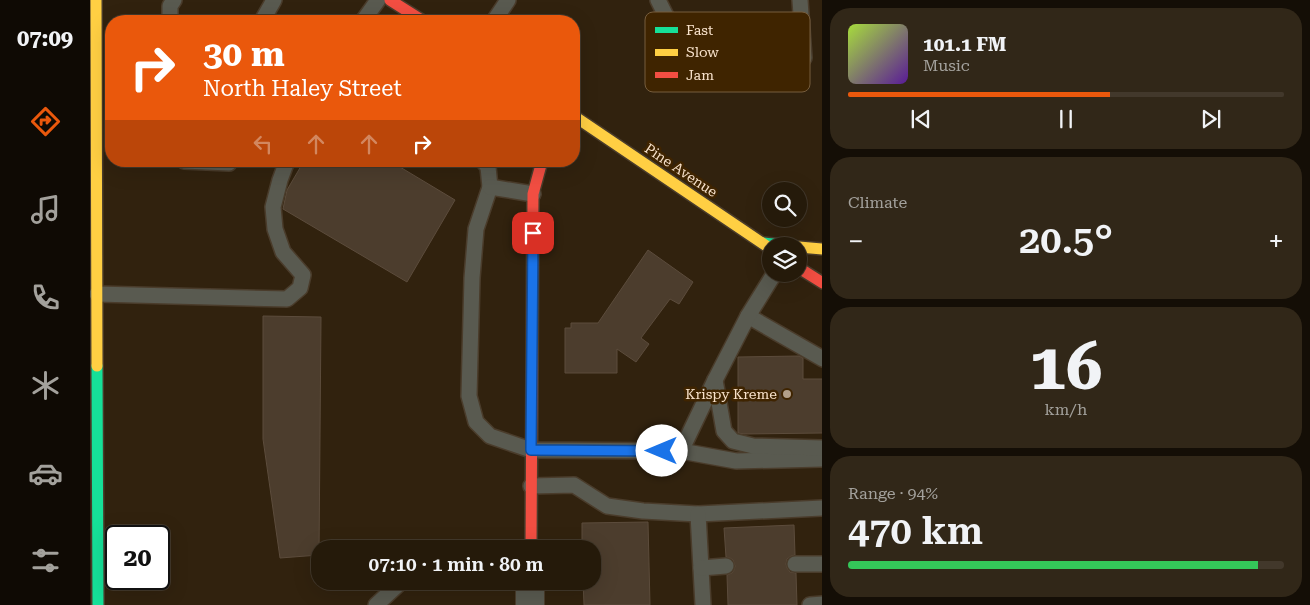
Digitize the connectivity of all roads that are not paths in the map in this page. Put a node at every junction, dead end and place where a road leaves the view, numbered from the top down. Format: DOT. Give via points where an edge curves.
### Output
graph roads {
  1 [pos="96,0"];
  2 [pos="274,0"];
  3 [pos="378,0"];
  4 [pos="390,0"];
  5 [pos="508,0"];
  6 [pos="658,0"];
  7 [pos="664,12"];
  8 [pos="265,15"];
  9 [pos="367,15"];
  10 [pos="414,15"];
  11 [pos="498,15"];
  12 [pos="580,120"];
  13 [pos="104,136"];
  14 [pos="285,167"];
  15 [pos="488,167"];
  16 [pos="540,167"];
  17 [pos="490,187"];
  18 [pos="533,194"];
  19 [pos="762,243"];
  20 [pos="807,248"];
  21 [pos="822,249"];
  22 [pos="807,273"];
  23 [pos="769,282"];
  24 [pos="822,283"];
  25 [pos="97,294"];
  26 [pos="748,316"];
  27 [pos="822,359"];
  28 [pos="715,380"];
  29 [pos="822,448"];
  30 [pos="531,450"];
  31 [pos="681,451"];
  32 [pos="822,459"];
  33 [pos="531,486"];
  34 [pos="822,508"];
  35 [pos="698,514"];
  36 [pos="531,540"];
  37 [pos="796,564"];
  38 [pos="822,564"];
  39 [pos="726,566"];
  40 [pos="701,568"];
  41 [pos="392,590"];
  42 [pos="530,590"];
  43 [pos="822,604"];
  44 [pos="98,605"];
  45 [pos="376,605"];
  46 [pos="530,605"];
  47 [pos="703,605"];
  48 [pos="810,605"];
  1 -- 13 [label="street"];
  2 -- 8 [label="lane"];
  3 -- 9 [label="lane"];
  4 -- 10 [label="street"];
  5 -- 11 [label="lane"];
  6 -- 7 [label="lane"];
  12 -- 19 [label="street, Pine Avenue"];
  13 -- 25 [label="street"];
  14 -- 25 [label="lane" via="273,207 274,229 282,252 303,275 300,288 287,299"];
  15 -- 17 [label="lane"];
  16 -- 18 [label="street"];
  17 -- 18 [label="lane"];
  17 -- 30 [label="lane" via="476,228 469,396 476,422 490,436"];
  18 -- 30 [label="street"];
  20 -- 21 [label="street"];
  22 -- 24 [label="street"];
  23 -- 26 [label="lane"];
  25 -- 44 [label="street"];
  26 -- 27 [label="lane"];
  26 -- 28 [label="lane"];
  28 -- 29 [label="lane" via="724,432 733,441 754,446"];
  28 -- 31 [label="lane"];
  30 -- 31 [label="lane"];
  30 -- 33 [label="street"];
  31 -- 32 [label="lane" via="736,461"];
  33 -- 35 [label="lane" via="574,485 607,506"];
  33 -- 36 [label="street"];
  34 -- 35 [label="lane"];
  35 -- 40 [label="lane"];
  37 -- 38 [label="lane"];
  39 -- 40 [label="lane"];
  40 -- 47 [label="lane"];
  41 -- 45 [label="lane"];
  42 -- 46 [label="street"];
  43 -- 48 [label="lane"];
}
